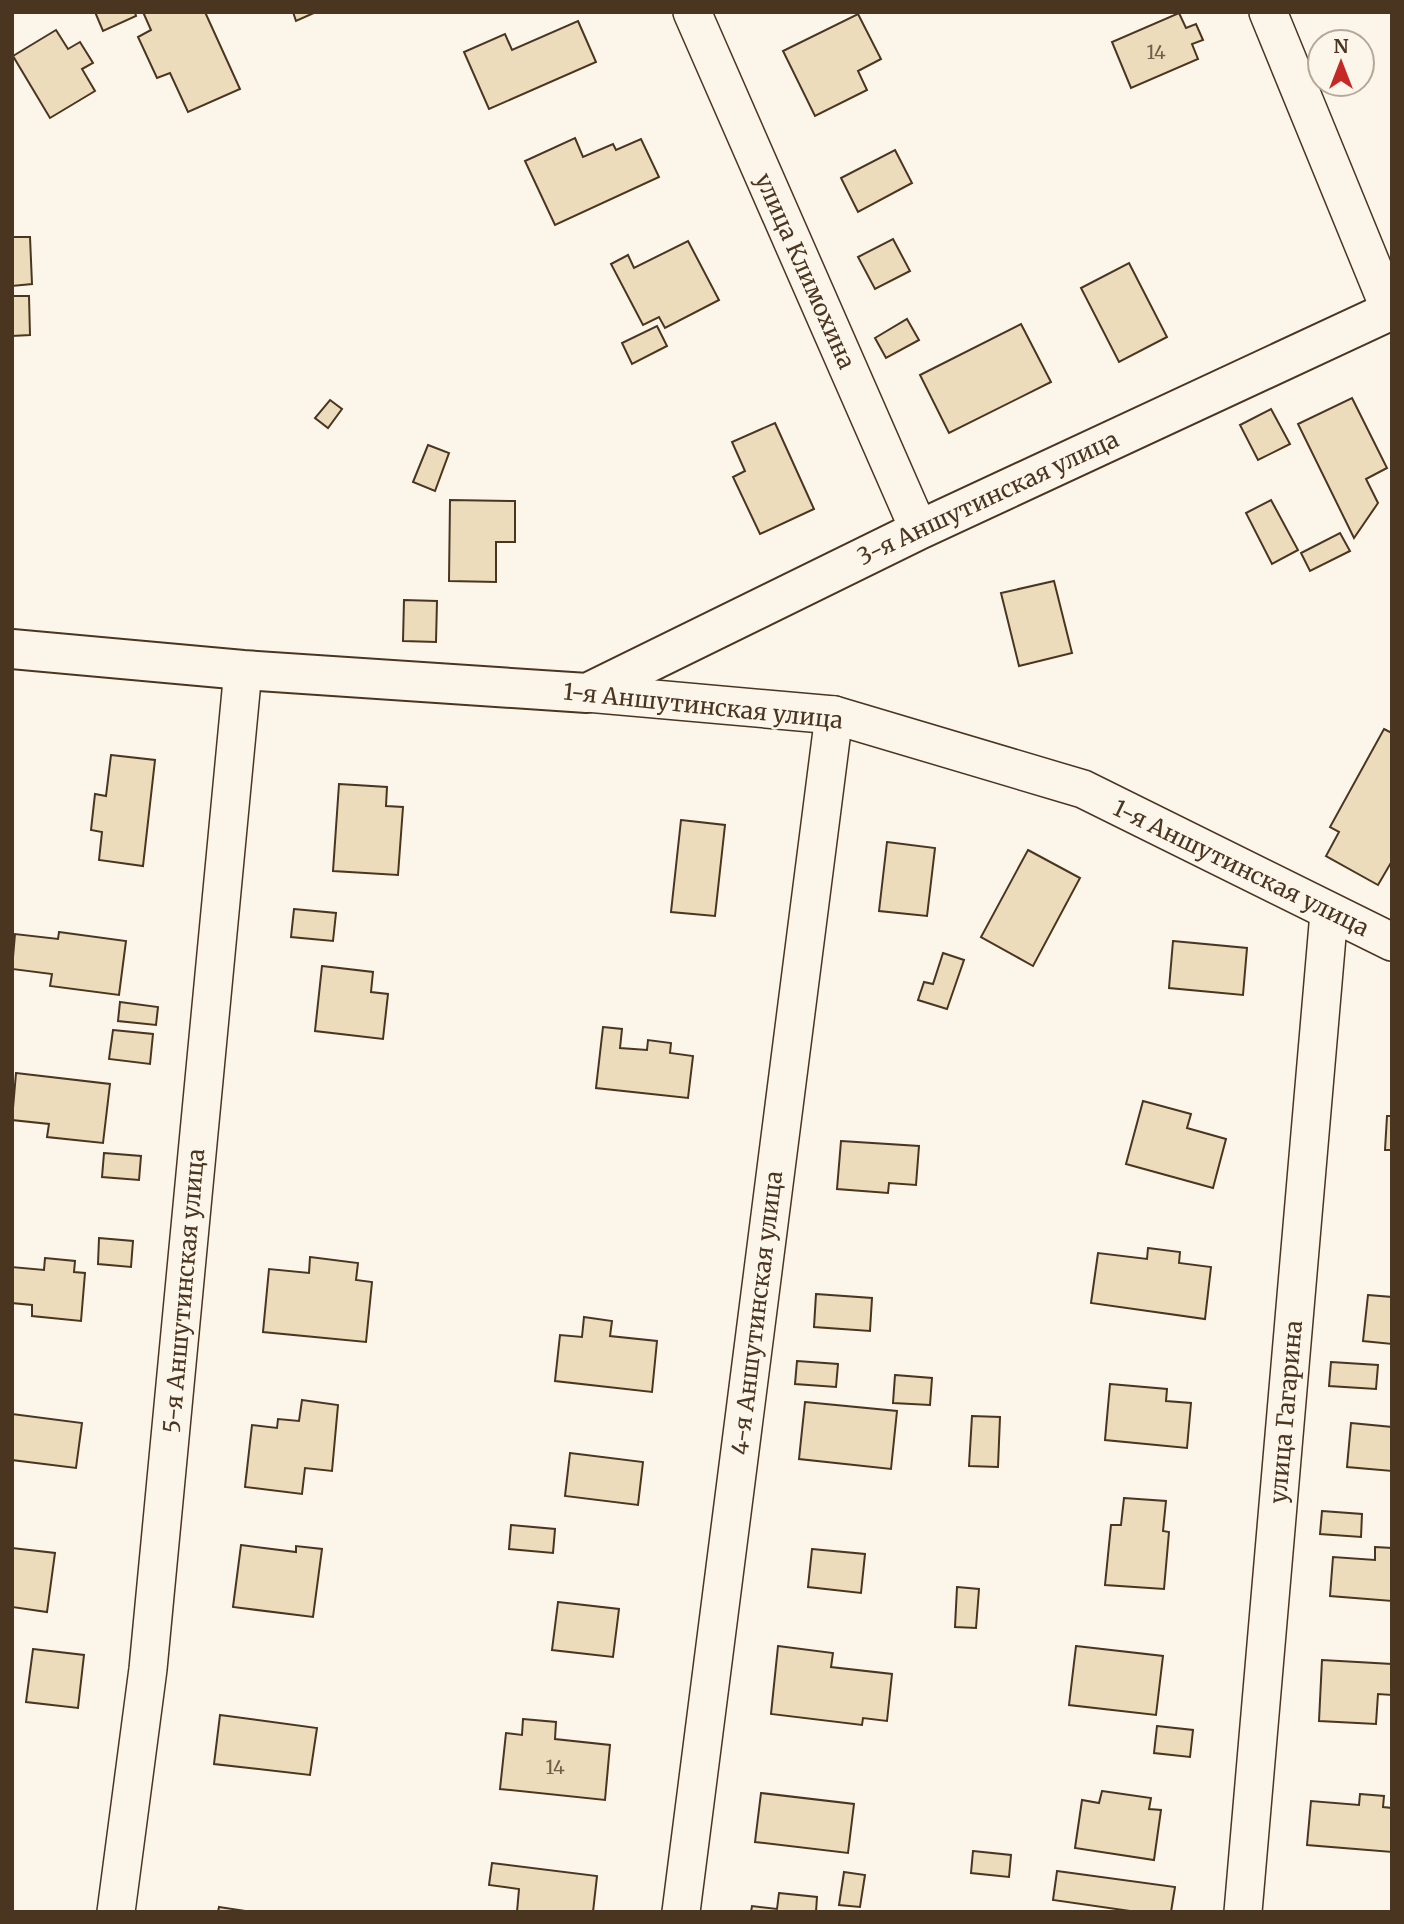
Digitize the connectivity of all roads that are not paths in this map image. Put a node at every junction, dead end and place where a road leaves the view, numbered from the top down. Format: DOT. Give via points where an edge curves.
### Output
graph roads {
  1 [pos="692,12"];
  2 [pos="1268,12"];
  3 [pos="1391,310"];
  4 [pos="919,530"];
  5 [pos="12,649"];
  6 [pos="243,670"];
  7 [pos="587,693"];
  8 [pos="834,715"];
  9 [pos="1329,913"];
  10 [pos="1392,942"];
  11 [pos="116,1912"];
  12 [pos="681,1912"];
  13 [pos="1243,1912"];
  1 -- 4 [label="street, улица Климохина"];
  2 -- 3 [label="street"];
  3 -- 4 [label="street, 3-я Аншутинская улица"];
  4 -- 7 [label="street, 3-я Аншутинская улица"];
  5 -- 6 [label="street, 1-я Аншутинская улица"];
  6 -- 7 [label="street, 1-я Аншутинская улица"];
  6 -- 11 [label="street, 5-я Аншутинская улица" via="148,1668"];
  7 -- 8 [label="street, 1-я Аншутинская улица"];
  8 -- 9 [label="street, 1-я Аншутинская улица" via="1083,789"];
  8 -- 12 [label="street, 4-я Аншутинская улица"];
  9 -- 10 [label="street, 1-я Аншутинская улица"];
  9 -- 13 [label="street, улица Гагарина"];
}
